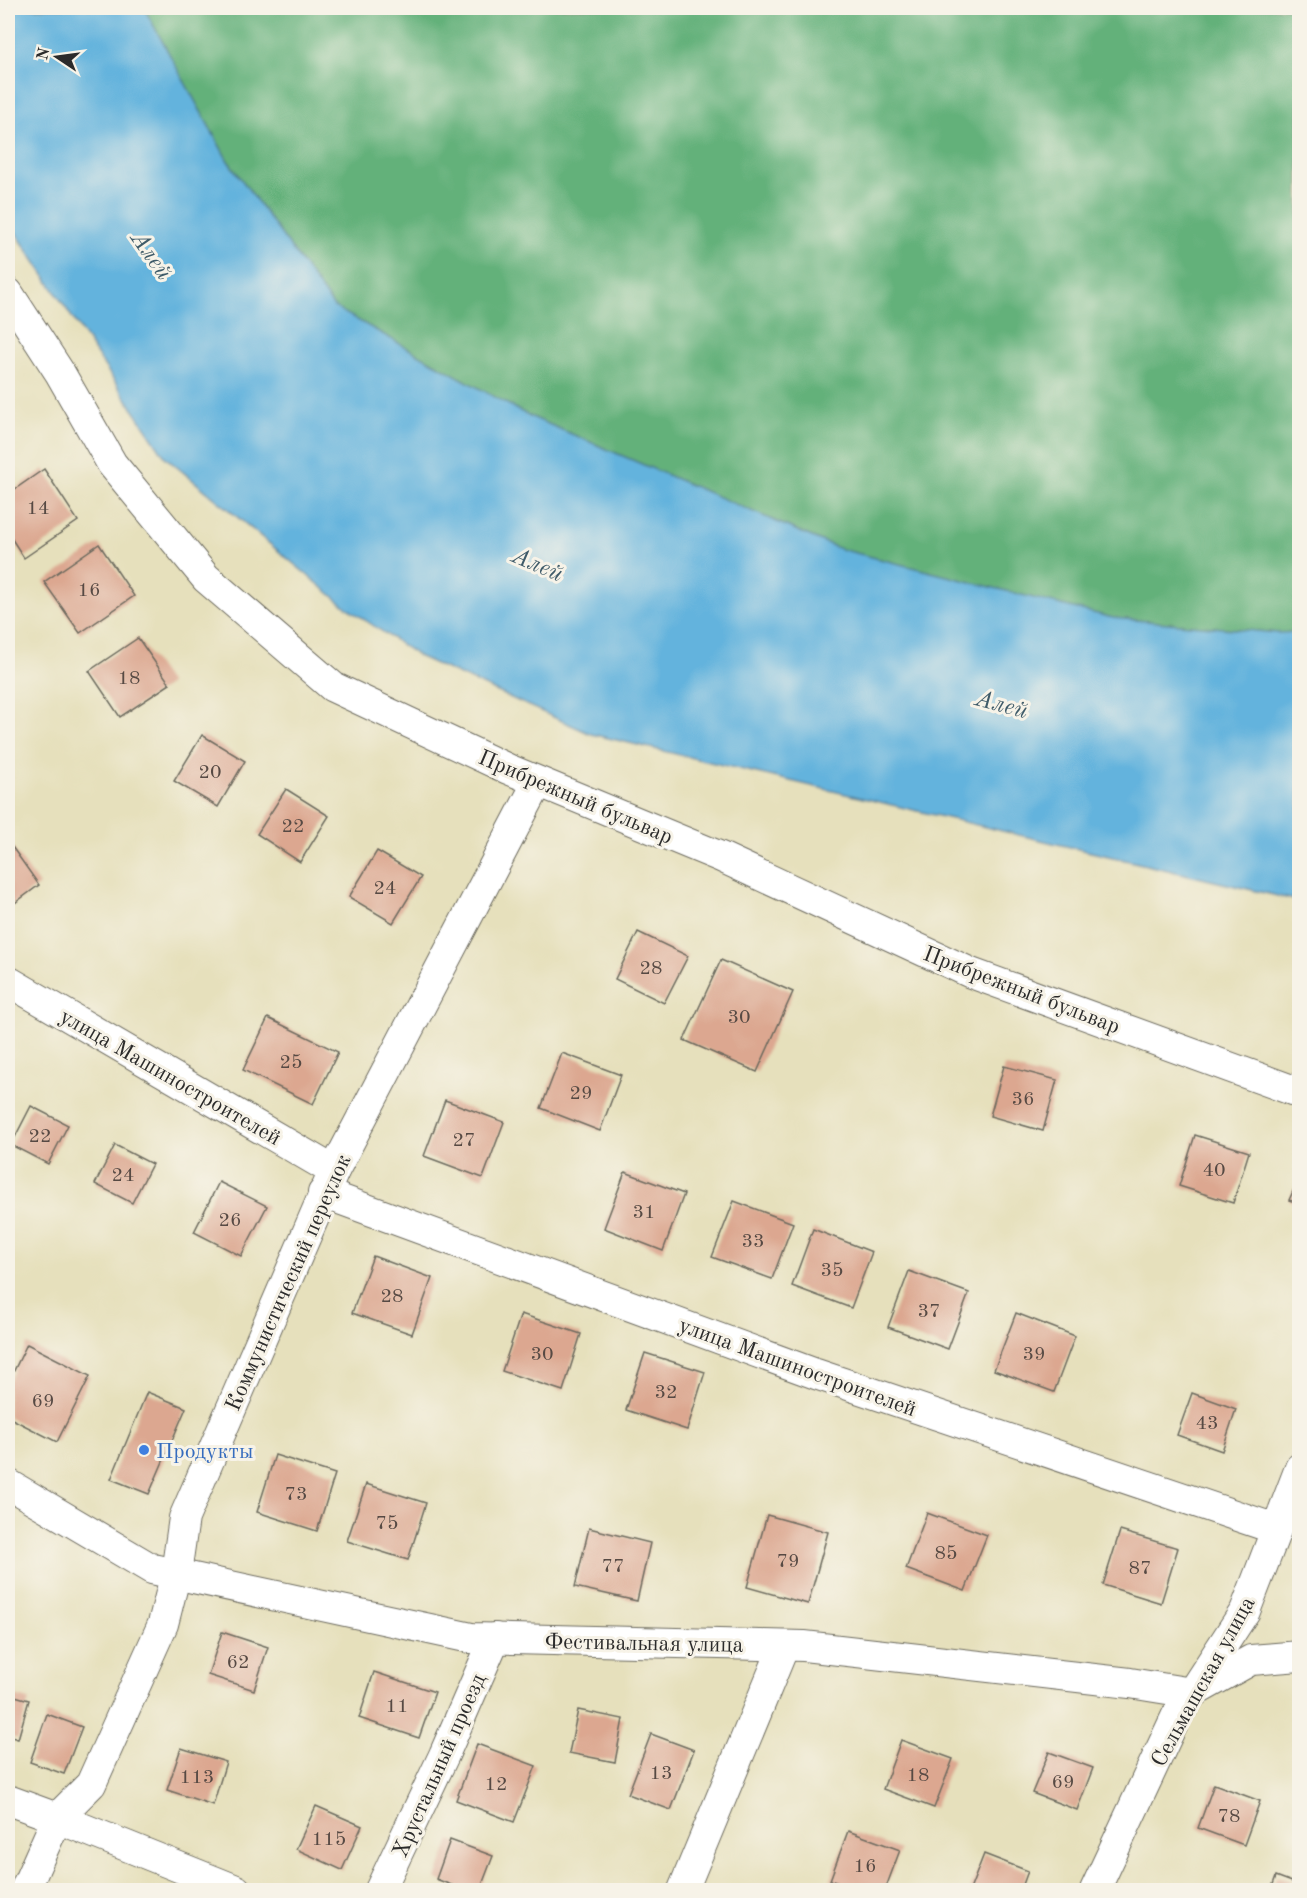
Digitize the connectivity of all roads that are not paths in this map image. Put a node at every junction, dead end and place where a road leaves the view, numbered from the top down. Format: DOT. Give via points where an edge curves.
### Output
graph roads {
  1 [pos="8,293"];
  2 [pos="538,782"];
  3 [pos="8,981"];
  4 [pos="1299,1093"];
  5 [pos="328,1182"];
  6 [pos="1299,1468"];
  7 [pos="8,1484"];
  8 [pos="1276,1530"];
  9 [pos="176,1573"];
  10 [pos="495,1638"];
  11 [pos="784,1646"];
  12 [pos="1299,1656"];
  13 [pos="1192,1693"];
  14 [pos="8,1800"];
  15 [pos="57,1818"];
  16 [pos="25,1890"];
  17 [pos="236,1890"];
  18 [pos="380,1890"];
  19 [pos="682,1890"];
  20 [pos="1095,1890"];
  1 -- 2 [label="street, Прибрежный бульвар" via="112,464 206,578 333,687"];
  2 -- 4 [label="street, Прибрежный бульвар" via="721,857 971,973"];
  2 -- 5 [label="street, Коммунистический переулок"];
  3 -- 5 [label="street, улица Машиностроителей"];
  5 -- 8 [label="street, улица Машиностроителей" via="816,1374"];
  5 -- 9 [label="street, Коммунистический переулок" via="184,1518"];
  6 -- 8 [label="street, Сельмашская улица"];
  7 -- 9 [label="street, Фестивальная улица" via="152,1569"];
  8 -- 13 [label="street, Сельмашская улица" via="1245,1611"];
  9 -- 10 [label="street, Фестивальная улица" via="471,1638"];
  9 -- 15 [label="street, Коммунистический переулок" via="164,1624 91,1784"];
  10 -- 11 [label="street, Фестивальная улица"];
  10 -- 18 [label="street, Хрустальный проезд"];
  11 -- 13 [label="street, Фестивальная улица" via="1118,1681"];
  11 -- 19 [label="street"];
  12 -- 13 [label="street" via="1251,1660"];
  13 -- 20 [label="street, Сельмашская улица" via="1176,1717"];
  14 -- 15 [label="street"];
  15 -- 16 [label="street, Коммунистический переулок"];
  15 -- 17 [label="street"];
}
